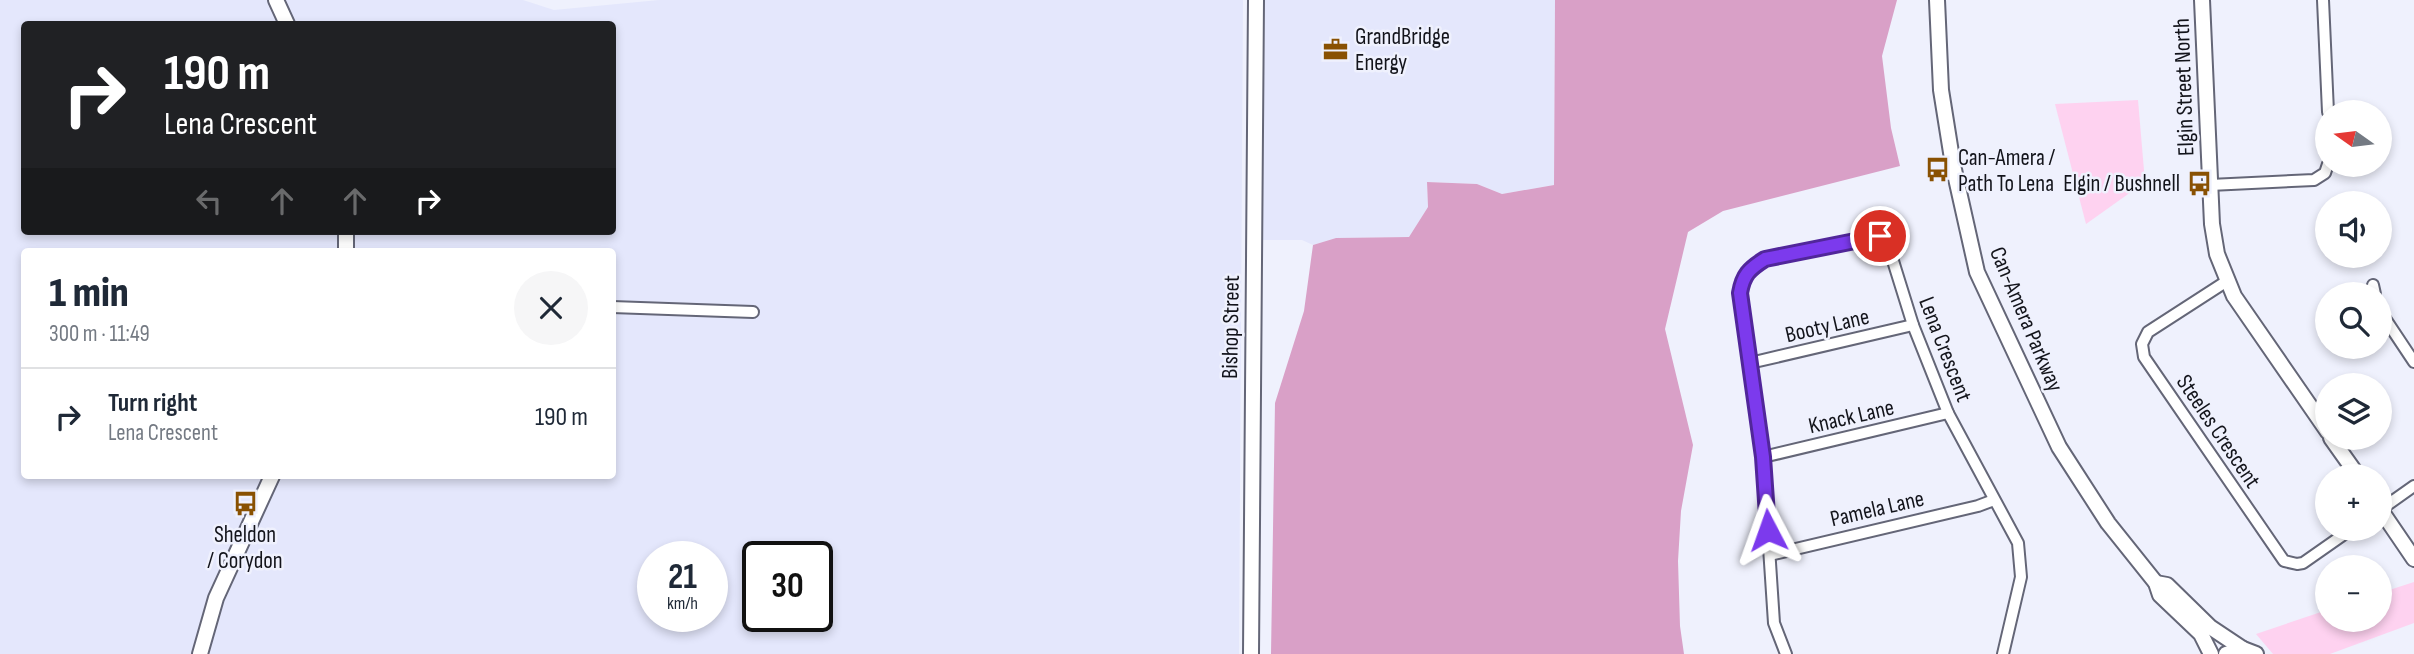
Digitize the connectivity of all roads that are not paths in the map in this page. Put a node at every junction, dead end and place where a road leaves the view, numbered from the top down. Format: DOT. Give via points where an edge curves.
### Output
graph roads {
  1 [pos="276,0"];
  2 [pos="1256,0"];
  3 [pos="1937,0"];
  4 [pos="2202,0"];
  5 [pos="2323,0"];
  6 [pos="286,21"];
  7 [pos="2327,100"];
  8 [pos="2319,177"];
  9 [pos="2210,185"];
  10 [pos="2227,281"];
  11 [pos="616,307"];
  12 [pos="752,312"];
  13 [pos="1913,325"];
  14 [pos="2392,328"];
  15 [pos="2412,355"];
  16 [pos="1750,363"];
  17 [pos="1948,413"];
  18 [pos="2315,413"];
  19 [pos="1763,457"];
  20 [pos="271,479"];
  21 [pos="2414,486"];
  22 [pos="1994,500"];
  23 [pos="2392,501"];
  24 [pos="2392,527"];
  25 [pos="2334,541"];
  26 [pos="1770,555"];
  27 [pos="2414,559"];
  28 [pos="2156,583"];
  29 [pos="2249,652"];
  30 [pos="200,654"];
  31 [pos="1251,654"];
  32 [pos="1786,654"];
  33 [pos="2003,654"];
  34 [pos="2211,654"];
  35 [pos="2226,654"];
  1 -- 6 [label="main road"];
  2 -- 31 [label="main road, Bishop Street"];
  3 -- 28 [label="main road, Can-Amera Parkway" via="1941,90 1978,272 2059,447 2108,523"];
  4 -- 9 [label="main road, Elgin Street North"];
  5 -- 7 [label="street"];
  8 -- 9 [label="street"];
  9 -- 10 [label="main road, Elgin Street North" via="2213,239"];
  10 -- 18 [label="main road, Elgin Street North"];
  10 -- 25 [label="street, Steeles Crescent" via="2148,332 2142,344 2144,357 2284,561 2303,563"];
  11 -- 12 [label="street"];
  13 -- 16 [label="street, Booty Lane"];
  13 -- 16 [label="street, Lena Crescent" via="1889,248 1880,236 1765,259 1749,269 1740,293"];
  13 -- 17 [label="street, Lena Crescent"];
  14 -- 15 [label="street"];
  16 -- 19 [label="street, Lena Crescent"];
  17 -- 19 [label="street, Knack Lane"];
  17 -- 22 [label="street, Lena Crescent"];
  19 -- 26 [label="street, Lena Crescent"];
  20 -- 30 [label="main road" via="216,598"];
  21 -- 23 [label="street"];
  22 -- 26 [label="street, Pamela Lane"];
  22 -- 33 [label="street, Lena Crescent" via="2018,543 2021,563"];
  24 -- 27 [label="main road"];
  26 -- 32 [label="street, Lena Crescent" via="1774,622"];
  28 -- 29 [label="main road, Can-Amera Parkway" via="2167,585 2210,627"];
  28 -- 34 [label="main road, Can-Amera Parkway" via="2160,595 2201,634"];
  29 -- 35 [label="main road"];
}
